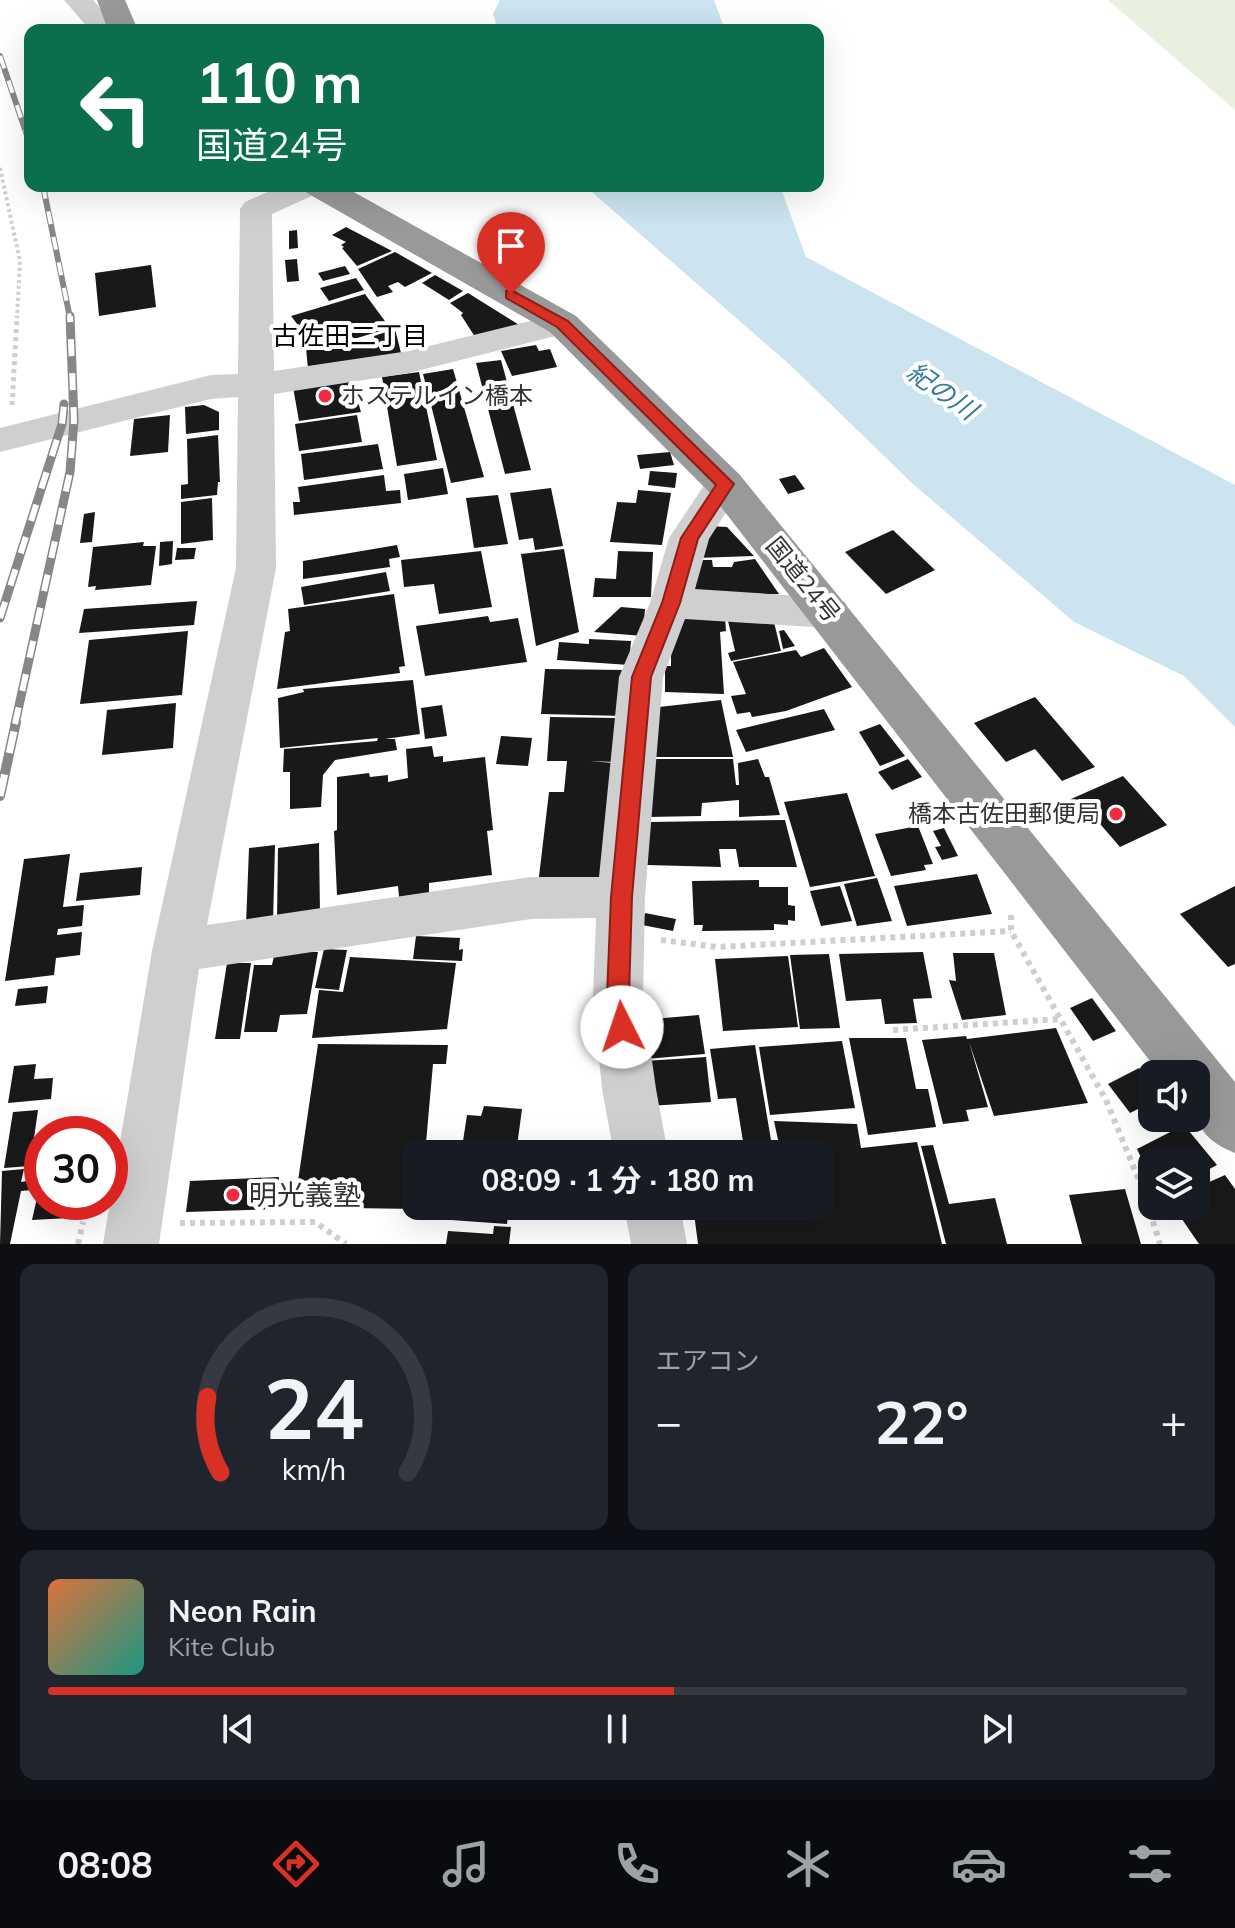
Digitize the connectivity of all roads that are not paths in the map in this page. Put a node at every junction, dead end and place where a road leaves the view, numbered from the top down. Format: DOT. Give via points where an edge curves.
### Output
graph roads {
  1 [pos="91,3"];
  2 [pos="102,24"];
  3 [pos="116,24"];
  4 [pos="294,192"];
  5 [pos="330,192"];
  6 [pos="563,324"];
  7 [pos="255,385"];
  8 [pos="5,439"];
  9 [pos="725,484"];
  10 [pos="671,603"];
  11 [pos="830,613"];
  12 [pos="621,916"];
  13 [pos="177,951"];
  14 [pos="1183,1060"];
  15 [pos="1210,1094"];
  16 [pos="1235,1126"];
  17 [pos="638,1140"];
  18 [pos="655,1220"];
  19 [pos="132,1230"];
  20 [pos="659,1244"];
  1 -- 2 [label="street"];
  1 -- 3 [label="highway"];
  4 -- 7 [label="street" via="256,209"];
  5 -- 6 [label="highway, 国道24号"];
  6 -- 7 [label="street" via="409,362"];
  6 -- 9 [label="highway, 国道24号"];
  7 -- 8 [label="street" via="211,387"];
  7 -- 13 [label="street" via="256,568"];
  9 -- 10 [label="street" via="689,538"];
  9 -- 11 [label="highway, 国道24号"];
  10 -- 11 [label="street"];
  10 -- 12 [label="street" via="641,677"];
  11 -- 14 [label="highway, 国道24号"];
  12 -- 13 [label="street" via="531,898"];
  12 -- 17 [label="street" via="618,996"];
  13 -- 19 [label="street"];
  15 -- 16 [label="highway, 国道24号"];
  18 -- 20 [label="street"];
}
